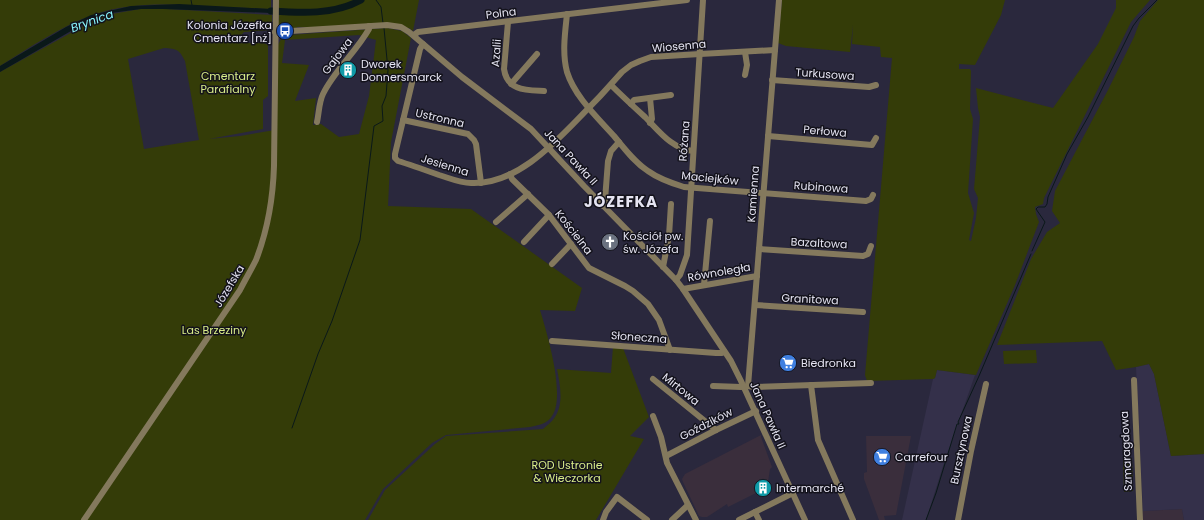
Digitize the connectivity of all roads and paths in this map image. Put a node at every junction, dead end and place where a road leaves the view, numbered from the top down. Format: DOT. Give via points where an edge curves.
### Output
graph roads {
  1 [pos="687,0"];
  2 [pos="703,0"];
  3 [pos="779,0"];
  4 [pos="276,1"];
  5 [pos="567,14"];
  6 [pos="508,22"];
  7 [pos="369,26"];
  8 [pos="275,32"];
  9 [pos="414,35"];
  10 [pos="423,44"];
  11 [pos="775,50"];
  12 [pos="745,52"];
  13 [pos="537,54"];
  14 [pos="700,54"];
  15 [pos="745,75"];
  16 [pos="772,80"];
  17 [pos="511,84"];
  18 [pos="611,85"];
  19 [pos="876,85"];
  20 [pos="544,91"];
  21 [pos="672,95"];
  22 [pos="650,98"];
  23 [pos="631,104"];
  24 [pos="589,108"];
  25 [pos="403,120"];
  26 [pos="317,122"];
  27 [pos="650,123"];
  28 [pos="768,136"];
  29 [pos="876,138"];
  30 [pos="619,142"];
  31 [pos="549,148"];
  32 [pos="693,150"];
  33 [pos="510,174"];
  34 [pos="481,183"];
  35 [pos="691,187"];
  36 [pos="764,193"];
  37 [pos="528,194"];
  38 [pos="873,195"];
  39 [pos="671,204"];
  40 [pos="603,206"];
  41 [pos="549,215"];
  42 [pos="710,221"];
  43 [pos="496,222"];
  44 [pos="524,242"];
  45 [pos="571,244"];
  46 [pos="871,246"];
  47 [pos="759,250"];
  48 [pos="552,264"];
  49 [pos="663,267"];
  50 [pos="758,276"];
  51 [pos="676,280"];
  52 [pos="704,285"];
  53 [pos="683,289"];
  54 [pos="755,305"];
  55 [pos="863,312"];
  56 [pos="552,341"];
  57 [pos="670,350"];
  58 [pos="724,351"];
  59 [pos="653,379"];
  60 [pos="1134,380"];
  61 [pos="871,383"];
  62 [pos="986,384"];
  63 [pos="811,385"];
  64 [pos="713,386"];
  65 [pos="746,386"];
  66 [pos="756,411"];
  67 [pos="653,416"];
  68 [pos="716,430"];
  69 [pos="666,456"];
  70 [pos="793,493"];
  71 [pos="688,505"];
  72 [pos="755,512"];
  73 [pos="84,520"];
  74 [pos="603,520"];
  75 [pos="647,520"];
  76 [pos="672,520"];
  77 [pos="696,520"];
  78 [pos="739,520"];
  79 [pos="759,520"];
  80 [pos="805,520"];
  81 [pos="853,520"];
  82 [pos="958,520"];
  83 [pos="1140,520"];
  1 -- 5 [label="street, Polna"];
  2 -- 14 [label="street, Różana"];
  3 -- 11 [label="street, Kamienna"];
  4 -- 8 [label="street, Józefska"];
  5 -- 6 [label="street, Polna"];
  5 -- 24 [label="street, Maciejków" via="564,56 567,71 573,86"];
  6 -- 9 [label="street, Polna" via="418,32"];
  6 -- 17 [label="street, Azalii" via="504,69"];
  7 -- 8 [label="street, Jana Pawła II"];
  7 -- 9 [label="street, Jana Pawła II" via="387,25 403,28"];
  7 -- 26 [label="street, Gajowa" via="322,96"];
  8 -- 73 [label="street, Józefska" via="273,190 270,214 255,260 240,290"];
  9 -- 10 [label="street, Jana Pawła II"];
  10 -- 25 [label="street"];
  10 -- 31 [label="street, Jana Pawła II" via="531,129"];
  11 -- 12 [label="street, Wiosenna"];
  11 -- 16 [label="street, Kamienna"];
  12 -- 14 [label="street, Wiosenna"];
  12 -- 15 [label="street"];
  13 -- 17 [label="street"];
  14 -- 18 [label="street, Wiosenna" via="651,57 631,65"];
  14 -- 32 [label="street, Różana"];
  16 -- 19 [label="street, Turkusowa" via="869,87"];
  16 -- 28 [label="street, Kamienna"];
  17 -- 20 [label="street" via="526,90"];
  18 -- 23 [label="street"];
  18 -- 24 [label="street, Wiosenna"];
  21 -- 22 [label="street"];
  22 -- 23 [label="street" via="634,100"];
  22 -- 27 [label="street"];
  23 -- 27 [label="street"];
  24 -- 30 [label="street, Maciejków"];
  24 -- 31 [label="street, Wiosenna"];
  25 -- 34 [label="street, Ustronna" via="472,137 476,144"];
  25 -- 34 [label="street, Jesienna" via="395,154 398,161 458,181"];
  27 -- 32 [label="street" via="674,144"];
  28 -- 29 [label="street, Perłowa" via="872,145"];
  28 -- 36 [label="street, Kamienna"];
  30 -- 35 [label="street, Maciejków" via="634,160 648,171 665,181"];
  30 -- 40 [label="street" via="611,151 608,161"];
  31 -- 33 [label="street, Jesienna"];
  31 -- 40 [label="street, Jana Pawła II"];
  32 -- 35 [label="street, Różana"];
  33 -- 34 [label="street, Jesienna"];
  33 -- 37 [label="street, Kościelna"];
  35 -- 36 [label="street, Maciejków"];
  35 -- 51 [label="street, Różana" via="687,254 680,276"];
  36 -- 38 [label="street, Rubinowa" via="866,201 871,200"];
  36 -- 47 [label="street, Kamienna"];
  37 -- 41 [label="street, Kościelna"];
  37 -- 43 [label="street"];
  39 -- 49 [label="street" via="669,236"];
  40 -- 49 [label="street, Jana Pawła II"];
  41 -- 44 [label="street"];
  41 -- 45 [label="street, Kościelna"];
  42 -- 52 [label="street"];
  45 -- 48 [label="street"];
  45 -- 57 [label="street, Kościelna" via="589,268 625,286 648,304 659,320"];
  46 -- 47 [label="street, Bazaltowa" via="868,254 863,256"];
  47 -- 50 [label="street, Kamienna"];
  49 -- 51 [label="street, Jana Pawła II"];
  50 -- 52 [label="street, Równoległa"];
  50 -- 54 [label="street, Kamienna"];
  51 -- 53 [label="street, Jana Pawła II"];
  52 -- 53 [label="street, Równoległa"];
  53 -- 58 [label="street, Jana Pawła II"];
  54 -- 55 [label="street, Granitowa"];
  54 -- 65 [label="street, Kamienna"];
  56 -- 57 [label="street, Słoneczna"];
  57 -- 58 [label="street, Słoneczna" via="716,353"];
  58 -- 65 [label="street, Jana Pawła II"];
  59 -- 68 [label="street, Mirtowa"];
  60 -- 83 [label="street, Szmaragdowa"];
  61 -- 63 [label="street"];
  62 -- 82 [label="street, Bursztynowa" via="970,451"];
  63 -- 65 [label="street" via="754,388"];
  63 -- 81 [label="street" via="818,440"];
  64 -- 65 [label="street"];
  65 -- 66 [label="street, Jana Pawła II"];
  66 -- 68 [label="street, Goździków"];
  66 -- 70 [label="street, Jana Pawła II"];
  67 -- 69 [label="street" via="662,437"];
  68 -- 69 [label="street, Goździków"];
  69 -- 71 [label="street"];
  70 -- 72 [label="street"];
  70 -- 80 [label="street, Jana Pawła II"];
  71 -- 76 [label="street"];
  71 -- 77 [label="street"];
  72 -- 78 [label="street"];
  72 -- 79 [label="street"];
  74 -- 75 [label="street" via="618,497"];
}
